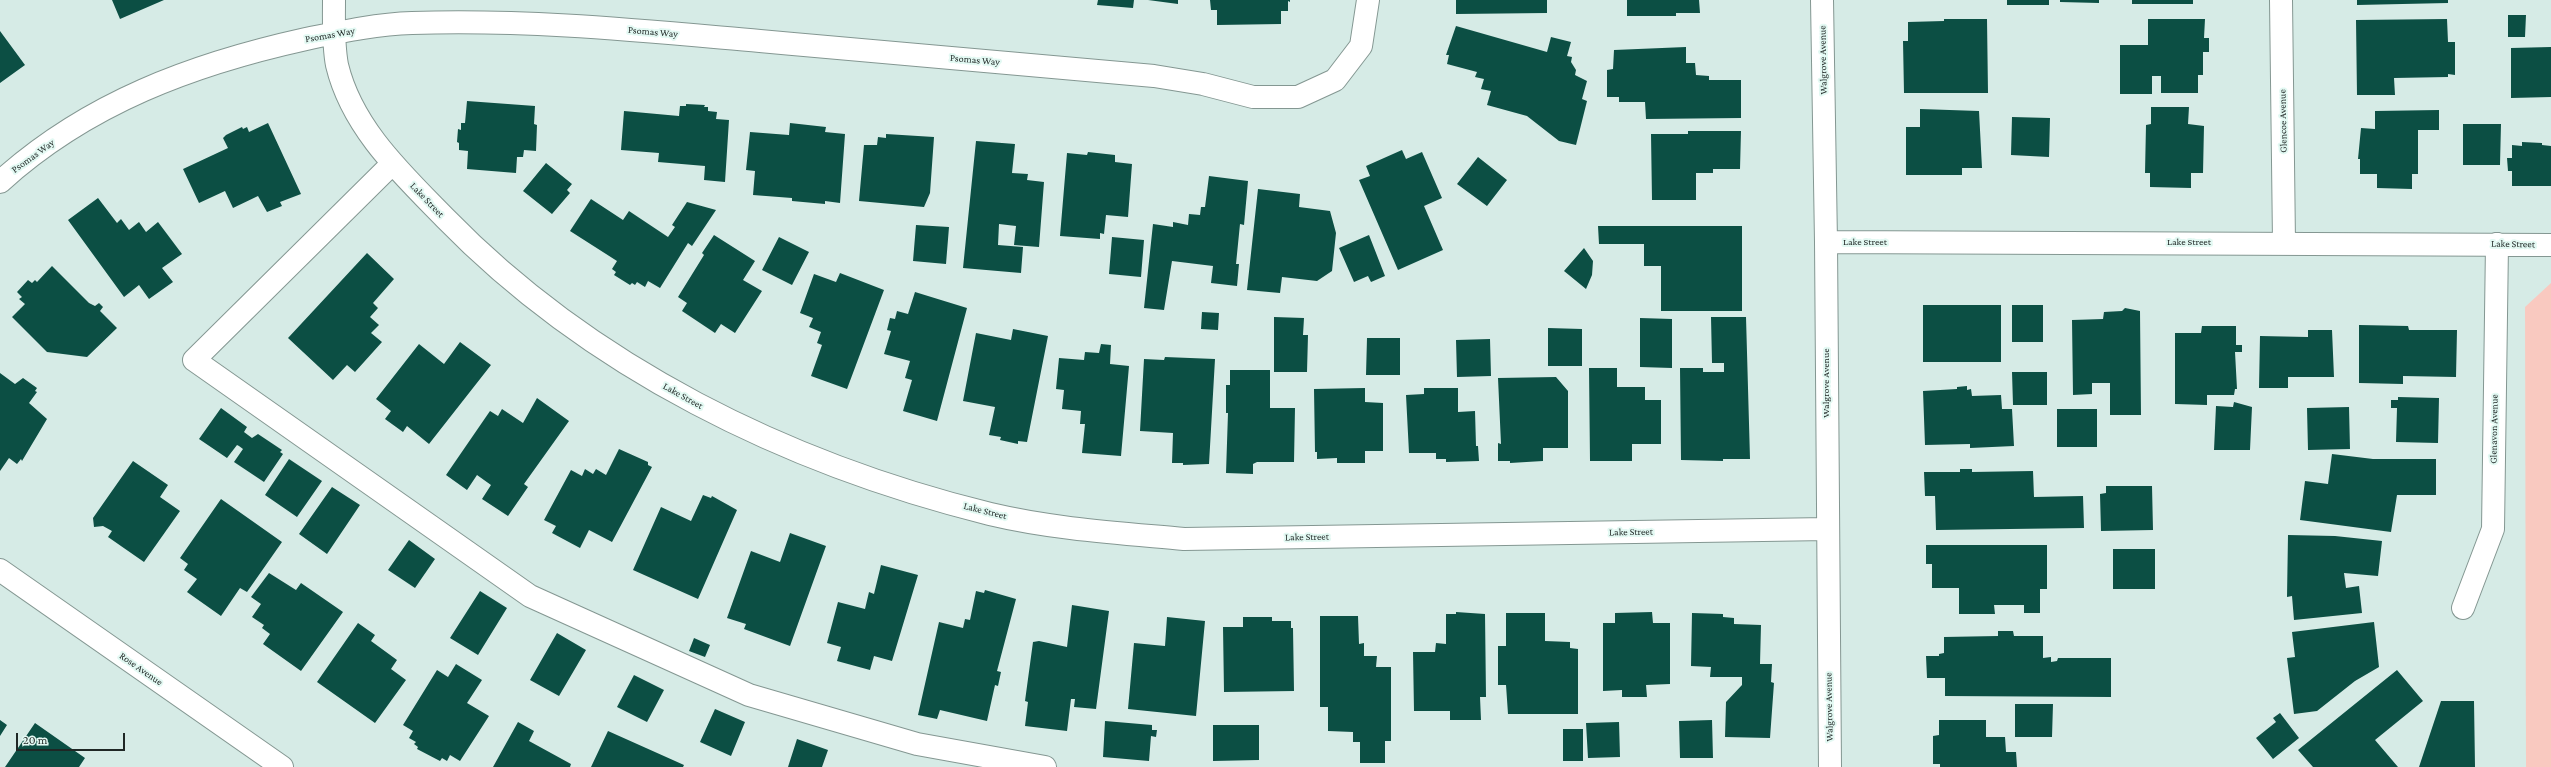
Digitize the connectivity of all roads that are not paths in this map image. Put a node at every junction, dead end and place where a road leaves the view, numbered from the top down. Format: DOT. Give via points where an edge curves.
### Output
graph roads {
  1 [pos="334,0"];
  2 [pos="1368,0"];
  3 [pos="1822,0"];
  4 [pos="2281,0"];
  5 [pos="334,33"];
  6 [pos="392,164"];
  7 [pos="0,182"];
  8 [pos="1826,242"];
  9 [pos="2284,242"];
  10 [pos="2497,244"];
  11 [pos="2551,245"];
  12 [pos="1827,530"];
  13 [pos="0,570"];
  14 [pos="2463,608"];
  15 [pos="282,767"];
  16 [pos="1045,767"];
  17 [pos="1830,767"];
  1 -- 5 [label="street, Lake Street"];
  2 -- 5 [label="street, Psomas Way" via="1361,46 1335,80 1298,97 1253,97 1204,84 1154,76 540,22 409,23"];
  3 -- 8 [label="street, Walgrove Avenue"];
  4 -- 9 [label="street, Glencoe Avenue"];
  5 -- 6 [label="street, Lake Street" via="338,66 357,116"];
  5 -- 7 [label="street, Psomas Way" via="242,53 176,75 88,117 21,163"];
  6 -- 12 [label="street, Lake Street" via="475,248 560,319 679,395 783,447 887,483 991,514 1084,530 1184,538"];
  6 -- 16 [label="street" via="194,360 530,596 749,695 917,744"];
  8 -- 9 [label="street, Lake Street"];
  8 -- 12 [label="street, Walgrove Avenue"];
  9 -- 10 [label="street, Lake Street"];
  10 -- 11 [label="street, Lake Street"];
  10 -- 14 [label="street, Glenavon Avenue" via="2493,529"];
  12 -- 17 [label="street, Walgrove Avenue"];
  13 -- 15 [label="street, Rose Avenue"];
}
